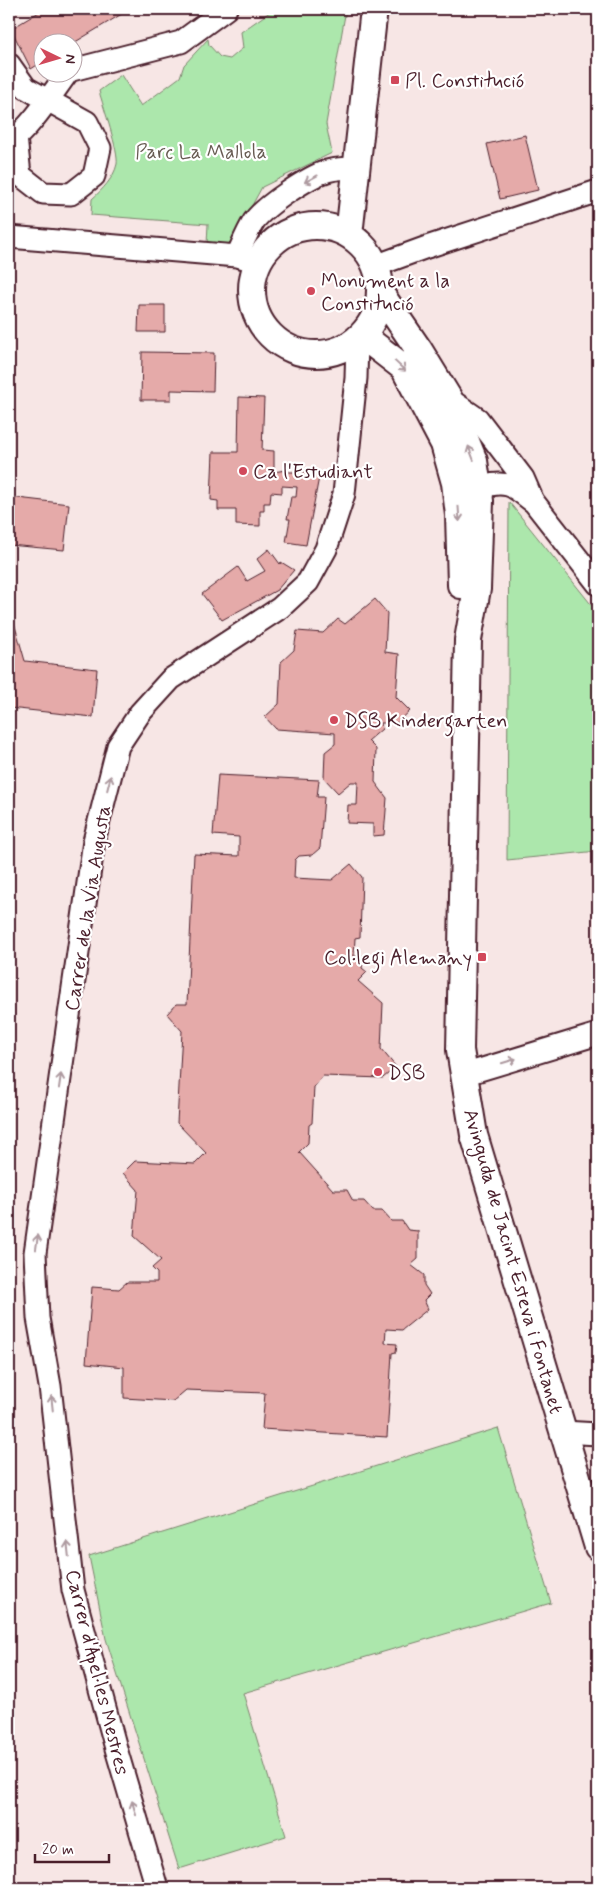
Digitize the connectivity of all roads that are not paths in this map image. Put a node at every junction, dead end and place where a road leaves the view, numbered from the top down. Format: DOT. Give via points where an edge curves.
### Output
graph roads {
  1 [pos="226,9"];
  2 [pos="374,9"];
  3 [pos="9,64"];
  4 [pos="82,67"];
  5 [pos="61,82"];
  6 [pos="48,100"];
  7 [pos="13,140"];
  8 [pos="358,168"];
  9 [pos="598,191"];
  10 [pos="349,235"];
  11 [pos="9,237"];
  12 [pos="247,259"];
  13 [pos="376,266"];
  14 [pos="380,293"];
  15 [pos="360,337"];
  16 [pos="449,399"];
  17 [pos="480,501"];
  18 [pos="533,501"];
  19 [pos="598,584"];
  20 [pos="468,640"];
  21 [pos="598,1034"];
  22 [pos="463,1075"];
  23 [pos="563,1432"];
  24 [pos="598,1434"];
  25 [pos="57,1451"];
  26 [pos="598,1546"];
  27 [pos="157,1888"];
  1 -- 4 [label="street" via="181,42"];
  2 -- 8 [label="street"];
  3 -- 6 [label="street" via="26,88"];
  5 -- 6 [label="street"];
  6 -- 7 [label="street"];
  6 -- 7 [label="street" via="87,122 100,148 94,176 71,194 43,194 20,175"];
  8 -- 10 [label="street"];
  8 -- 12 [label="street, one-way" via="326,171 281,196 254,222"];
  9 -- 13 [label="street"];
  10 -- 12 [label="street" via="319,226 298,228"];
  10 -- 13 [label="street" via="365,248"];
  11 -- 12 [label="street"];
  12 -- 15 [label="street" via="253,302 260,322 276,341 289,349 319,355 339,351"];
  13 -- 14 [label="street"];
  14 -- 15 [label="street" via="375,315"];
  14 -- 16 [label="street, Avinguda de Jacint Esteva i Fontanet"];
  15 -- 20 [label="street, Avinguda de Jacint Esteva i Fontanet, one-way" via="404,368 444,444 456,483 461,591"];
  25 -- 15 [label="street, Carrer de la Via Augusta, one-way" via="38,1318 35,1253 94,841 118,746 140,713 171,679 280,608 308,582 326,549 344,494"];
  17 -- 16 [label="street, Avinguda de Jacint Esteva i Fontanet, one-way" via="474,461"];
  16 -- 18 [label="street" via="478,419 523,478"];
  17 -- 18 [label="street" via="485,486 499,482 509,484"];
  17 -- 20 [label="street, Avinguda de Jacint Esteva i Fontanet" via="477,589"];
  18 -- 19 [label="street"];
  20 -- 22 [label="street, Avinguda de Jacint Esteva i Fontanet" via="460,1050"];
  22 -- 21 [label="street, one-way"];
  22 -- 23 [label="street, Avinguda de Jacint Esteva i Fontanet" via="474,1135"];
  23 -- 24 [label="street"];
  23 -- 26 [label="street, Avinguda de Jacint Esteva i Fontanet"];
  27 -- 25 [label="street, Carrer d'Apel·les Mestres, one-way" via="73,1590"];
}
